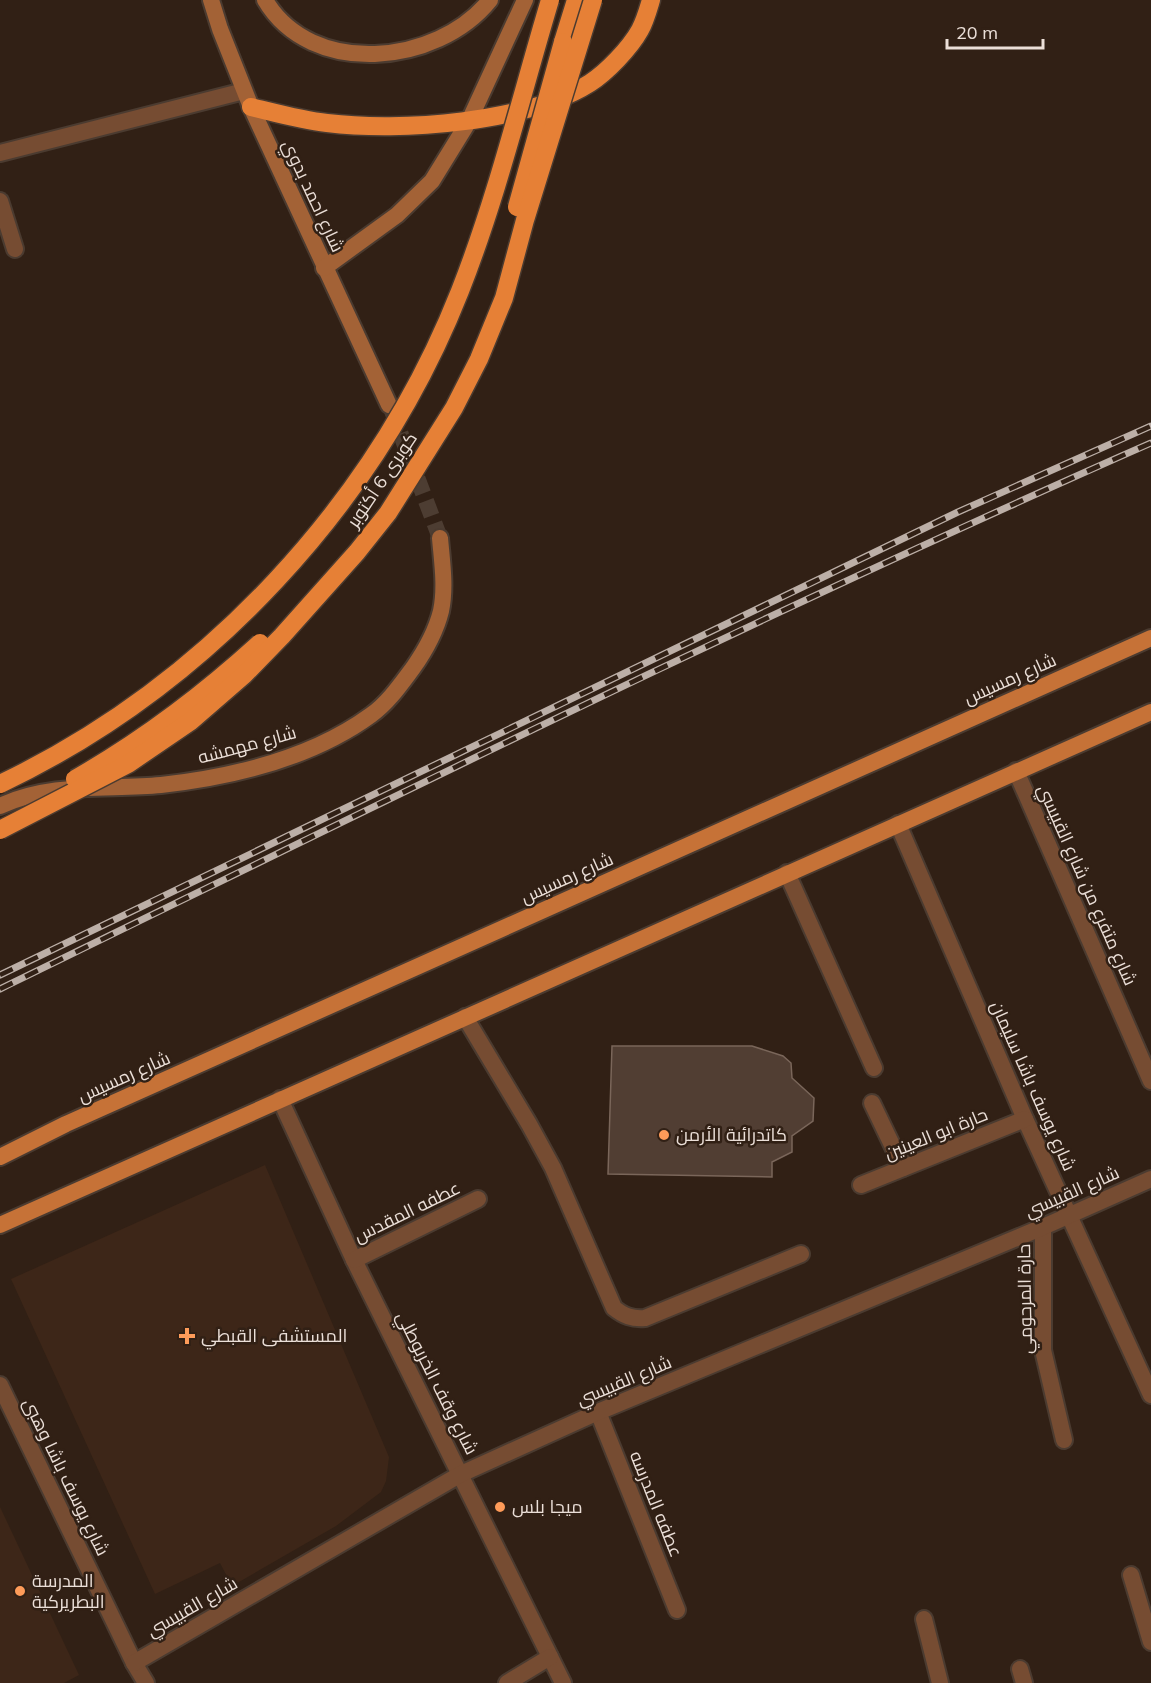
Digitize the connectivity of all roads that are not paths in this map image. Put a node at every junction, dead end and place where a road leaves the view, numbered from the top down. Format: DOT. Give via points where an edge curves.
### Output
graph roads {
  1 [pos="211,0"];
  2 [pos="265,0"];
  3 [pos="490,0"];
  4 [pos="525,0"];
  5 [pos="550,0"];
  6 [pos="576,0"];
  7 [pos="593,0"];
  8 [pos="651,0"];
  9 [pos="247,99"];
  10 [pos="469,121"];
  11 [pos="0,153"];
  12 [pos="0,201"];
  13 [pos="15,249"];
  14 [pos="324,268"];
  15 [pos="389,405"];
  16 [pos="440,538"];
  17 [pos="1151,638"];
  18 [pos="1151,712"];
  19 [pos="1016,771"];
  20 [pos="0,784"];
  21 [pos="0,806"];
  22 [pos="0,819"];
  23 [pos="898,824"];
  24 [pos="0,830"];
  25 [pos="787,873"];
  26 [pos="465,1017"];
  27 [pos="874,1068"];
  28 [pos="1151,1081"];
  29 [pos="280,1100"];
  30 [pos="873,1103"];
  31 [pos="1025,1119"];
  32 [pos="0,1157"];
  33 [pos="903,1168"];
  34 [pos="1151,1179"];
  35 [pos="861,1185"];
  36 [pos="478,1199"];
  37 [pos="1069,1215"];
  38 [pos="0,1225"];
  39 [pos="1043,1227"];
  40 [pos="801,1254"];
  41 [pos="354,1260"];
  42 [pos="0,1384"];
  43 [pos="1151,1395"];
  44 [pos="598,1412"];
  45 [pos="1064,1440"];
  46 [pos="461,1474"];
  47 [pos="1131,1575"];
  48 [pos="677,1610"];
  49 [pos="924,1619"];
  50 [pos="1151,1642"];
  51 [pos="550,1657"];
  52 [pos="134,1663"];
  53 [pos="146,1683"];
  54 [pos="507,1683"];
  55 [pos="563,1683"];
  56 [pos="940,1683"];
  1 -- 9 [label="main road, شارع احمد بدوي"];
  2 -- 3 [label="main road" via="288,28 318,46 351,53 388,54 423,45 456,29"];
  4 -- 10 [label="main road"];
  5 -- 20 [label="highway, كوبرى 6 أكتوبر, bridge" via="460,292 391,428 338,507 277,579 165,683 97,730"];
  6 -- 22 [label="highway, bridge" via="498,276 475,341 423,440 363,532 283,621 189,703 88,772"];
  7 -- 24 [label="highway, كوبرى 6 أكتوبر, bridge" via="504,298 454,408 388,513 282,636 191,721 128,764"];
  8 -- 10 [label="highway" via="639,31 614,63 590,82 554,100"];
  9 -- 10 [label="highway" via="327,123 385,126"];
  9 -- 11 [label="street"];
  9 -- 14 [label="main road, شارع احمد بدوي"];
  10 -- 14 [label="main road" via="432,181 397,215"];
  12 -- 13 [label="street"];
  14 -- 15 [label="main road, شارع احمد بدوي"];
  16 -- 21 [label="main road, شارع مهمشه" via="444,590 433,633 400,686 372,714 338,736 290,757 233,772 162,785 41,792"];
  17 -- 32 [label="main road, شارع رمسيس"];
  18 -- 19 [label="main road"];
  19 -- 23 [label="main road"];
  19 -- 28 [label="street, شارع متفرع من شارع القبيسي"];
  23 -- 25 [label="main road"];
  23 -- 31 [label="street, شارع يوسف باشا سليمان"];
  25 -- 26 [label="main road"];
  25 -- 27 [label="street"];
  26 -- 29 [label="main road"];
  26 -- 40 [label="street" via="553,1168 614,1308 622,1315 645,1318"];
  29 -- 38 [label="main road"];
  29 -- 41 [label="street, شارع وقف الخربوطلي"];
  30 -- 33 [label="street"];
  31 -- 33 [label="street, حارة ابو العينين"];
  31 -- 37 [label="street, شارع يوسف باشا سليمان"];
  33 -- 35 [label="street, حارة ابو العينين"];
  34 -- 37 [label="street, شارع القبيسي"];
  36 -- 41 [label="street, عطفه المقدس"];
  37 -- 39 [label="street, شارع القبيسي"];
  37 -- 43 [label="street, شارع يوسف باشا سليمان"];
  39 -- 44 [label="street, شارع القبيسي"];
  39 -- 45 [label="street, حارة المرحومي" via="1043,1350"];
  41 -- 46 [label="street, شارع وقف الخربوطلي"];
  42 -- 52 [label="street, شارع يوسف باشا وهبى"];
  44 -- 46 [label="street, شارع القبيسي"];
  44 -- 48 [label="street, عطفه المدرسه"];
  46 -- 51 [label="street, شارع وقف الخربوطلي"];
  46 -- 52 [label="street, شارع القبيسي"];
  47 -- 50 [label="street"];
  49 -- 56 [label="street"];
  51 -- 54 [label="street"];
  51 -- 55 [label="street, شارع وقف الخربوطلي"];
  52 -- 53 [label="street, شارع يوسف باشا وهبى"];
}
